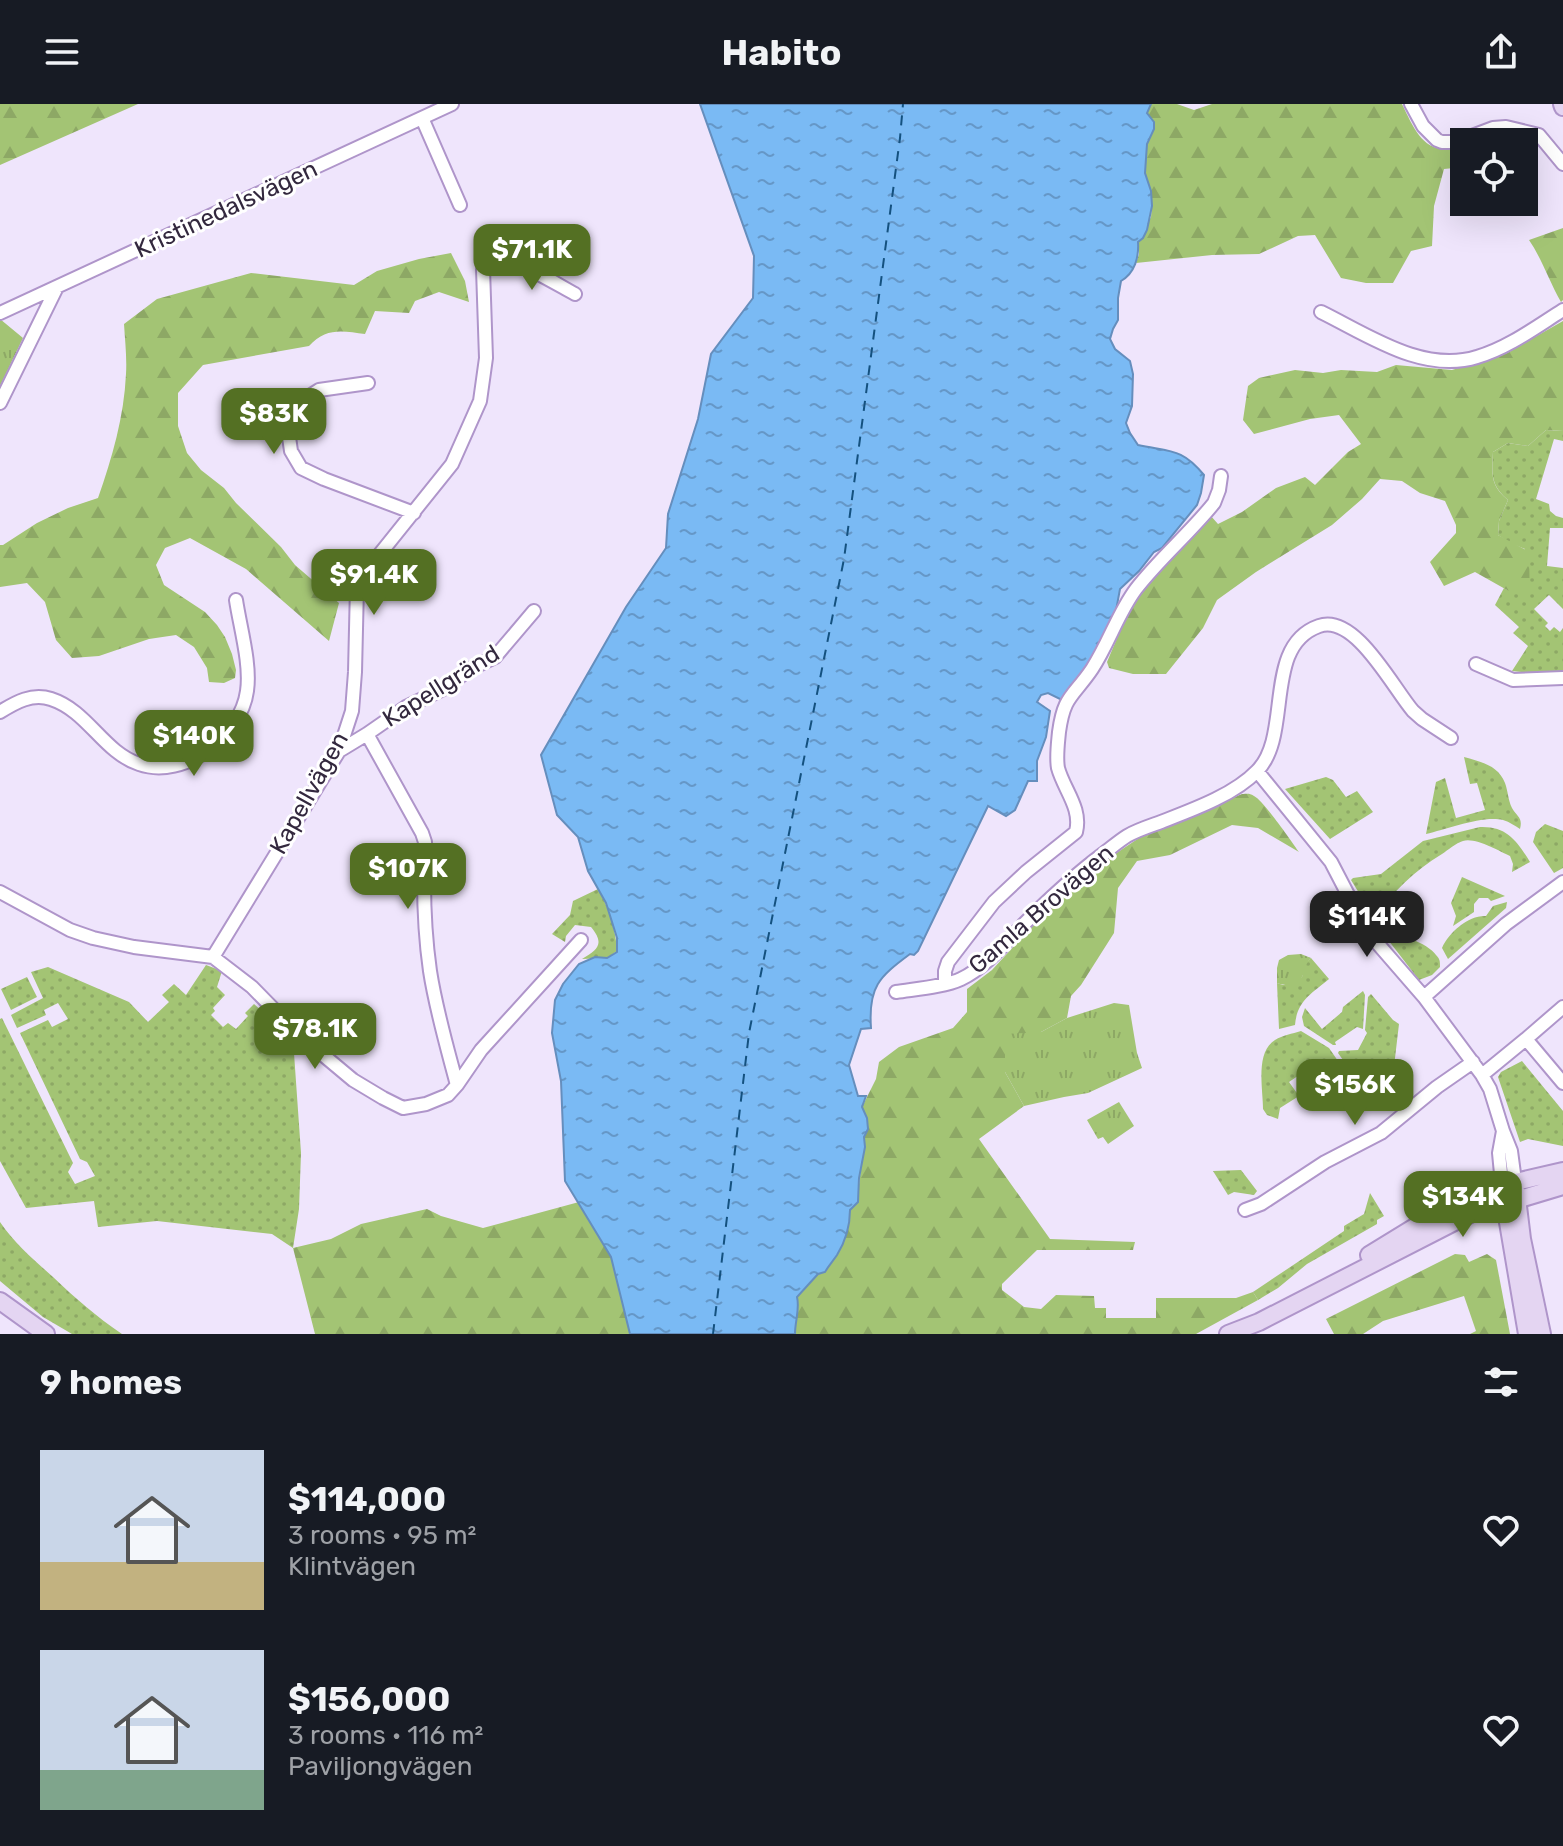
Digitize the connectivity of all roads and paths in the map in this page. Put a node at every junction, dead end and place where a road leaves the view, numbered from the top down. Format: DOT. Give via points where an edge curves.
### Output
graph roads {
  1 [pos="452,104"];
  2 [pos="1411,104"];
  3 [pos="422,118"];
  4 [pos="1563,164"];
  5 [pos="460,205"];
  6 [pos="57,287"];
  7 [pos="575,294"];
  8 [pos="1563,310"];
  9 [pos="1321,312"];
  10 [pos="0,313"];
  11 [pos="368,383"];
  12 [pos="0,403"];
  13 [pos="1221,476"];
  14 [pos="414,513"];
  15 [pos="236,600"];
  16 [pos="534,611"];
  17 [pos="1476,664"];
  18 [pos="1563,678"];
  19 [pos="0,712"];
  20 [pos="367,734"];
  21 [pos="1451,738"];
  22 [pos="339,751"];
  23 [pos="1257,771"];
  24 [pos="1563,882"];
  25 [pos="0,892"];
  26 [pos="581,940"];
  27 [pos="213,957"];
  28 [pos="945,983"];
  29 [pos="896,992"];
  30 [pos="1424,997"];
  31 [pos="1563,1007"];
  32 [pos="1526,1039"];
  33 [pos="1473,1062"];
  34 [pos="1482,1075"];
  35 [pos="1563,1083"];
  36 [pos="457,1085"];
  37 [pos="1563,1171"];
  38 [pos="1508,1182"];
  39 [pos="1563,1186"];
  40 [pos="1510,1202"];
  41 [pos="1245,1210"];
  42 [pos="0,1290"];
  43 [pos="0,1301"];
  44 [pos="1259,1322"];
  45 [pos="32,1323"];
  46 [pos="46,1334"];
  47 [pos="1228,1334"];
  48 [pos="1527,1334"];
  49 [pos="1542,1334"];
  1 -- 3 [label="street, Kristinedalsvägen"];
  2 -- 4 [label="street" via="1423,126 1442,142 1506,127 1539,135"];
  3 -- 5 [label="street"];
  3 -- 6 [label="street, Kristinedalsvägen"];
  6 -- 10 [label="street, Kristinedalsvägen"];
  6 -- 12 [label="street"];
  7 -- 14 [label="street, Kapellvägen" via="503,259 483,269 486,358 480,401 452,464"];
  8 -- 9 [label="street" via="1504,346 1456,361 1401,352"];
  11 -- 14 [label="street" via="319,390 289,412 291,451 301,468"];
  13 -- 28 [label="street" via="1214,503 1134,592 1090,671 1064,704 1057,765 1075,809 1076,832 994,902 948,962"];
  14 -- 22 [label="street, Kapellvägen" via="357,586 352,711"];
  15 -- 19 [label="street" via="247,694 230,729 197,758 172,768 139,765 119,755 68,706 48,698 27,698"];
  16 -- 20 [label="street, Kapellgränd" via="495,657"];
  17 -- 18 [label="street" via="1513,680"];
  20 -- 22 [label="street, Kapellgränd"];
  20 -- 36 [label="street" via="425,842 430,970"];
  21 -- 23 [label="street" via="1413,711 1346,629 1322,625 1298,640 1286,660 1271,743"];
  22 -- 27 [label="street, Kapellvägen"];
  23 -- 28 [label="street, Gamla Brovägen" via="1235,789 1128,835 1063,886 981,965"];
  23 -- 30 [label="street" via="1331,862 1378,944"];
  24 -- 30 [label="street"];
  25 -- 27 [label="street" via="93,938"];
  26 -- 36 [label="street" via="481,1050"];
  27 -- 36 [label="street" via="353,1080 383,1098 403,1108 426,1104"];
  28 -- 29 [label="street, Gamla Brovägen"];
  30 -- 33 [label="street"];
  31 -- 32 [label="street"];
  32 -- 34 [label="street"];
  32 -- 35 [label="street"];
  33 -- 34 [label="street"];
  33 -- 41 [label="street" via="1381,1133"];
  34 -- 38 [label="street" via="1503,1131 1499,1153"];
  37 -- 38 [label="main road"];
  38 -- 40 [label="main road"];
  38 -- 44 [label="main road" via="1431,1217"];
  39 -- 40 [label="main road"];
  40 -- 44 [label="main road" via="1427,1234"];
  40 -- 48 [label="main road"];
  40 -- 49 [label="main road"];
  42 -- 45 [label="main road"];
  43 -- 45 [label="main road"];
  44 -- 47 [label="main road"];
  45 -- 46 [label="main road"];
}
